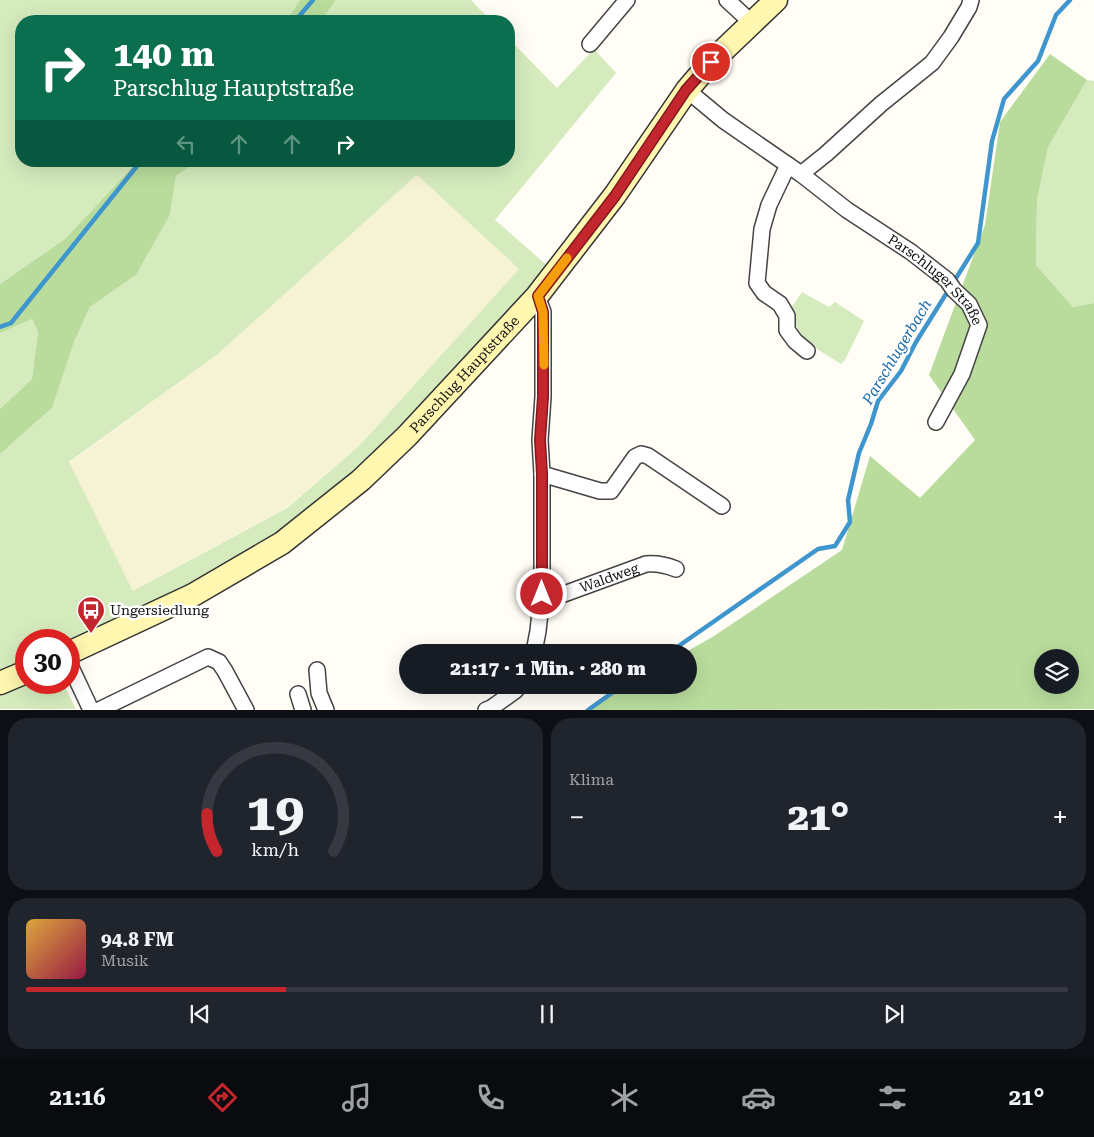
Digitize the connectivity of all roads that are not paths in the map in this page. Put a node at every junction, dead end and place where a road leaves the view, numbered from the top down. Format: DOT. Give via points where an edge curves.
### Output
graph roads {
  1 [pos="627,0"];
  2 [pos="727,0"];
  3 [pos="776,0"];
  4 [pos="971,0"];
  5 [pos="752,24"];
  6 [pos="590,44"];
  7 [pos="686,90"];
  8 [pos="788,165"];
  9 [pos="801,174"];
  10 [pos="538,296"];
  11 [pos="807,351"];
  12 [pos="936,422"];
  13 [pos="542,474"];
  14 [pos="722,506"];
  15 [pos="676,569"];
  16 [pos="542,594"];
  17 [pos="535,644"];
  18 [pos="80,648"];
  19 [pos="317,670"];
  20 [pos="15,677"];
  21 [pos="0,683"];
  22 [pos="80,686"];
  23 [pos="298,694"];
  24 [pos="511,694"];
  25 [pos="91,710"];
  26 [pos="99,710"];
  27 [pos="246,710"];
  28 [pos="303,710"];
  29 [pos="326,710"];
  30 [pos="486,710"];
  1 -- 6 [label="street"];
  2 -- 5 [label="street"];
  3 -- 5 [label="main road, Parschlug Hauptstraße"];
  4 -- 9 [label="street" via="932,63"];
  5 -- 7 [label="main road, Parschlug Hauptstraße"];
  7 -- 8 [label="street, Parschluger Straße"];
  7 -- 10 [label="main road, Parschlug Hauptstraße" via="615,196"];
  8 -- 9 [label="street, Parschluger Straße"];
  8 -- 11 [label="street" via="769,205 762,230 757,284 780,304 787,316 787,330"];
  9 -- 12 [label="street, Parschluger Straße" via="847,210 911,252 969,304 979,325 962,374"];
  10 -- 13 [label="street" via="543,312"];
  10 -- 18 [label="main road, Parschlug Hauptstraße" via="407,436 361,480 282,543 193,595"];
  13 -- 14 [label="street" via="600,491 611,490 635,456 641,454"];
  13 -- 16 [label="street"];
  15 -- 16 [label="street, Waldweg" via="646,564 564,594"];
  16 -- 17 [label="street"];
  19 -- 29 [label="street" via="319,693"];
  20 -- 21 [label="main road"];
  22 -- 25 [label="street"];
  23 -- 28 [label="street"];
  24 -- 30 [label="street"];
  26 -- 27 [label="street" via="208,657 220,662"];
}
